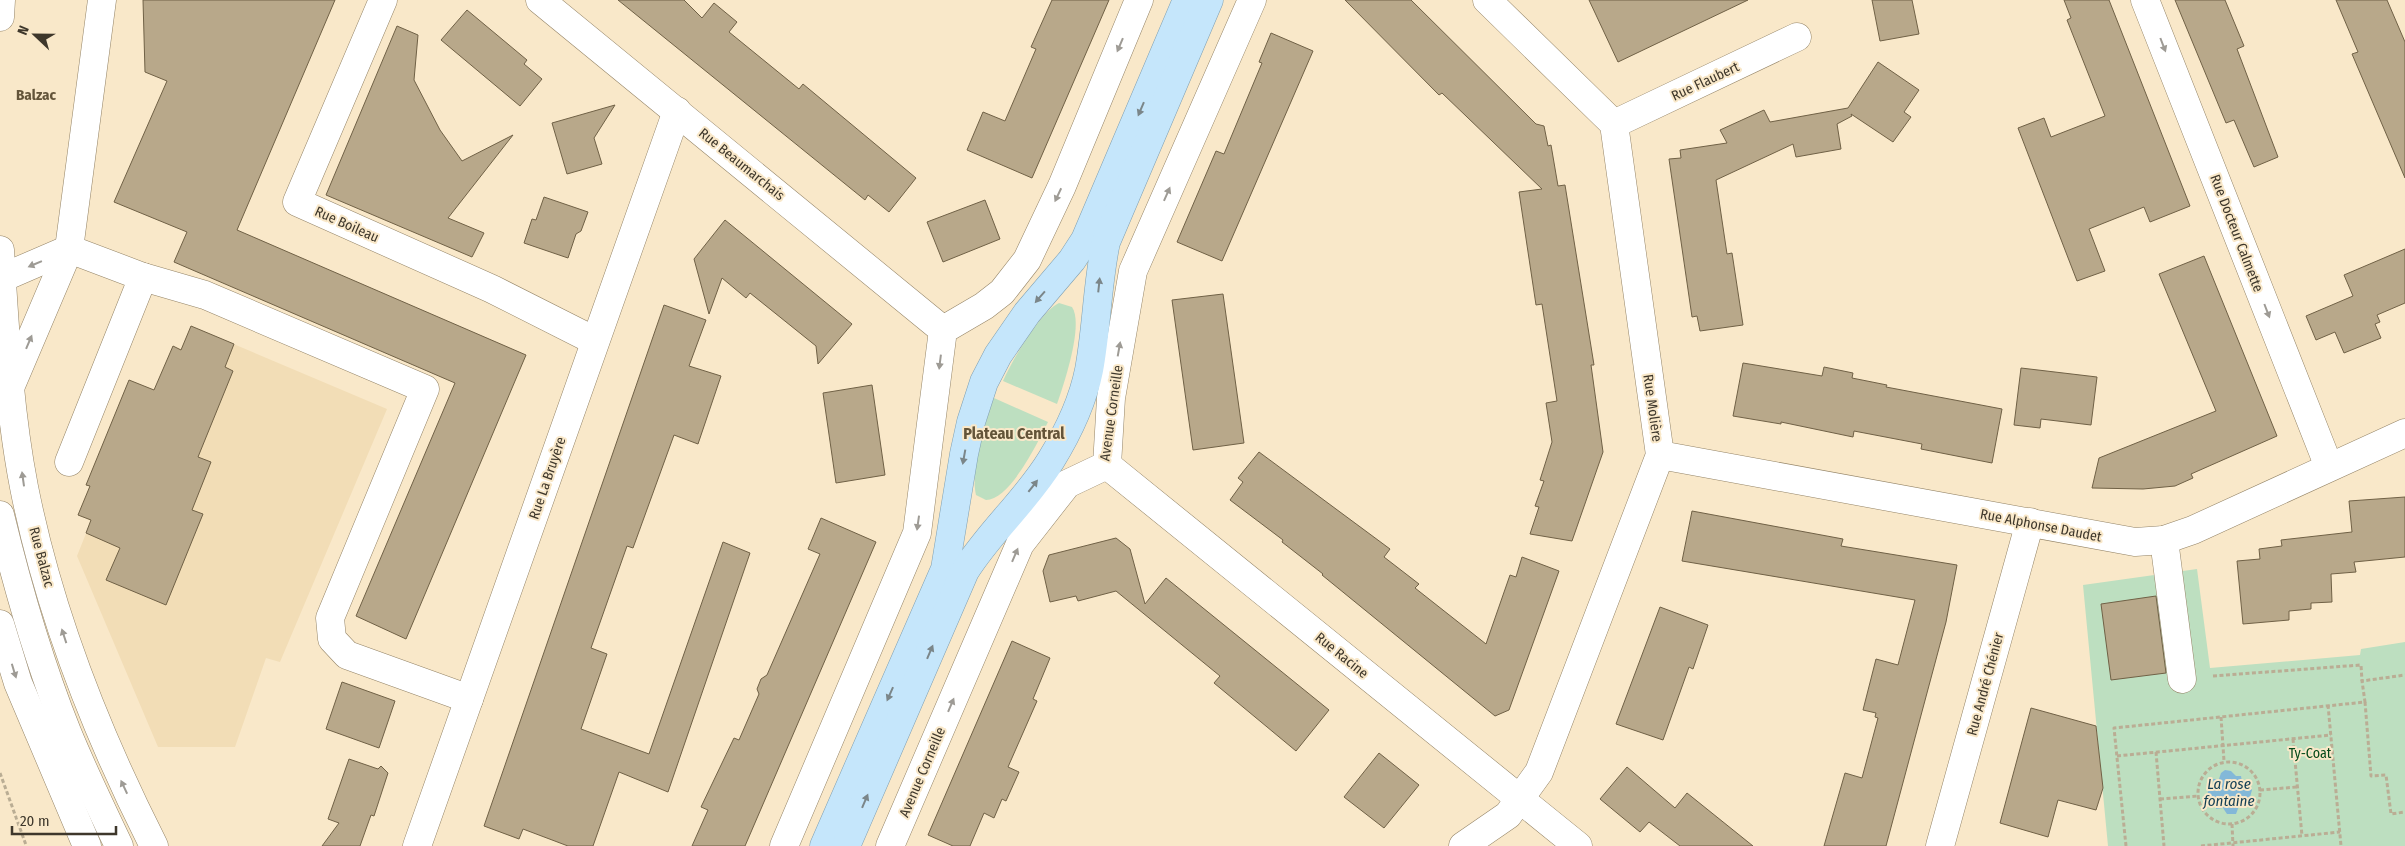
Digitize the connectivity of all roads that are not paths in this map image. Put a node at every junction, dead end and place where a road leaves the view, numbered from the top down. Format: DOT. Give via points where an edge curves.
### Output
graph roads {
  1 [pos="1,0"];
  2 [pos="102,0"];
  3 [pos="383,0"];
  4 [pos="540,0"];
  5 [pos="1139,0"];
  6 [pos="1188,0"];
  7 [pos="1209,0"];
  8 [pos="1252,0"];
  9 [pos="1487,0"];
  10 [pos="2145,0"];
  11 [pos="0,17"];
  12 [pos="1797,37"];
  13 [pos="677,111"];
  14 [pos="1614,124"];
  15 [pos="69,249"];
  16 [pos="0,250"];
  17 [pos="143,277"];
  18 [pos="1,280"];
  19 [pos="943,330"];
  20 [pos="595,341"];
  21 [pos="10,387"];
  22 [pos="2405,433"];
  23 [pos="1660,455"];
  24 [pos="69,462"];
  25 [pos="1106,465"];
  26 [pos="2329,467"];
  27 [pos="0,515"];
  28 [pos="2030,522"];
  29 [pos="2164,540"];
  30 [pos="0,624"];
  31 [pos="2182,679"];
  32 [pos="469,699"];
  33 [pos="1520,799"];
  34 [pos="87,846"];
  35 [pos="119,846"];
  36 [pos="154,846"];
  37 [pos="417,846"];
  38 [pos="784,846"];
  39 [pos="824,846"];
  40 [pos="846,846"];
  41 [pos="890,846"];
  42 [pos="1463,846"];
  43 [pos="1578,846"];
  44 [pos="1940,846"];
  1 -- 11 [label="street"];
  2 -- 15 [label="street"];
  3 -- 20 [label="street, Rue Boileau" via="297,202 492,289"];
  4 -- 13 [label="street, Rue Beaumarchais"];
  5 -- 19 [label="street, one-way" via="1028,260 1002,292"];
  6 -- 39 [label="main road, one-way" via="1086,240 1027,313 984,382 967,438 945,569"];
  40 -- 7 [label="main road, Avenue Corneille, one-way" via="964,571 1032,487 1065,435 1089,371 1100,268 1106,242"];
  25 -- 8 [label="street, Avenue Corneille, one-way" via="1111,398 1133,271"];
  9 -- 14 [label="street"];
  10 -- 26 [label="street, Rue Docteur Calmette, one-way"];
  12 -- 14 [label="street, Rue Flaubert"];
  13 -- 19 [label="street, Rue Beaumarchais"];
  13 -- 20 [label="street, Rue La Bruyère"];
  14 -- 23 [label="street, Rue Molière"];
  15 -- 17 [label="street"];
  15 -- 18 [label="street, one-way"];
  21 -- 15 [label="street, one-way"];
  16 -- 18 [label="street, Rue Balzac"];
  17 -- 24 [label="street"];
  17 -- 32 [label="street" via="204,295 425,389 330,618 332,639 347,655"];
  18 -- 21 [label="street, Rue Balzac"];
  19 -- 38 [label="street, one-way" via="917,533"];
  20 -- 32 [label="street, Rue La Bruyère"];
  36 -- 21 [label="street, Rue Balzac, one-way" via="108,751 75,670 54,605 24,486"];
  22 -- 26 [label="street, Rue Alphonse Daudet"];
  23 -- 28 [label="street, Rue Alphonse Daudet"];
  23 -- 33 [label="street, Rue Molière" via="1539,772"];
  25 -- 33 [label="street, Rue Racine"];
  41 -- 25 [label="street, Avenue Corneille, one-way" via="1020,544 1067,484"];
  26 -- 29 [label="street, Rue Alphonse Daudet"];
  27 -- 35 [label="street" via="14,573 49,683 84,771"];
  28 -- 29 [label="street, Rue Alphonse Daudet" via="2135,542"];
  28 -- 44 [label="street, Rue André Chénier"];
  29 -- 31 [label="street"];
  30 -- 34 [label="street, one-way" via="18,683"];
  32 -- 37 [label="street, Rue La Bruyère"];
  33 -- 42 [label="street, Rue Molière" via="1508,815"];
  33 -- 43 [label="street, Rue Racine"];
}
